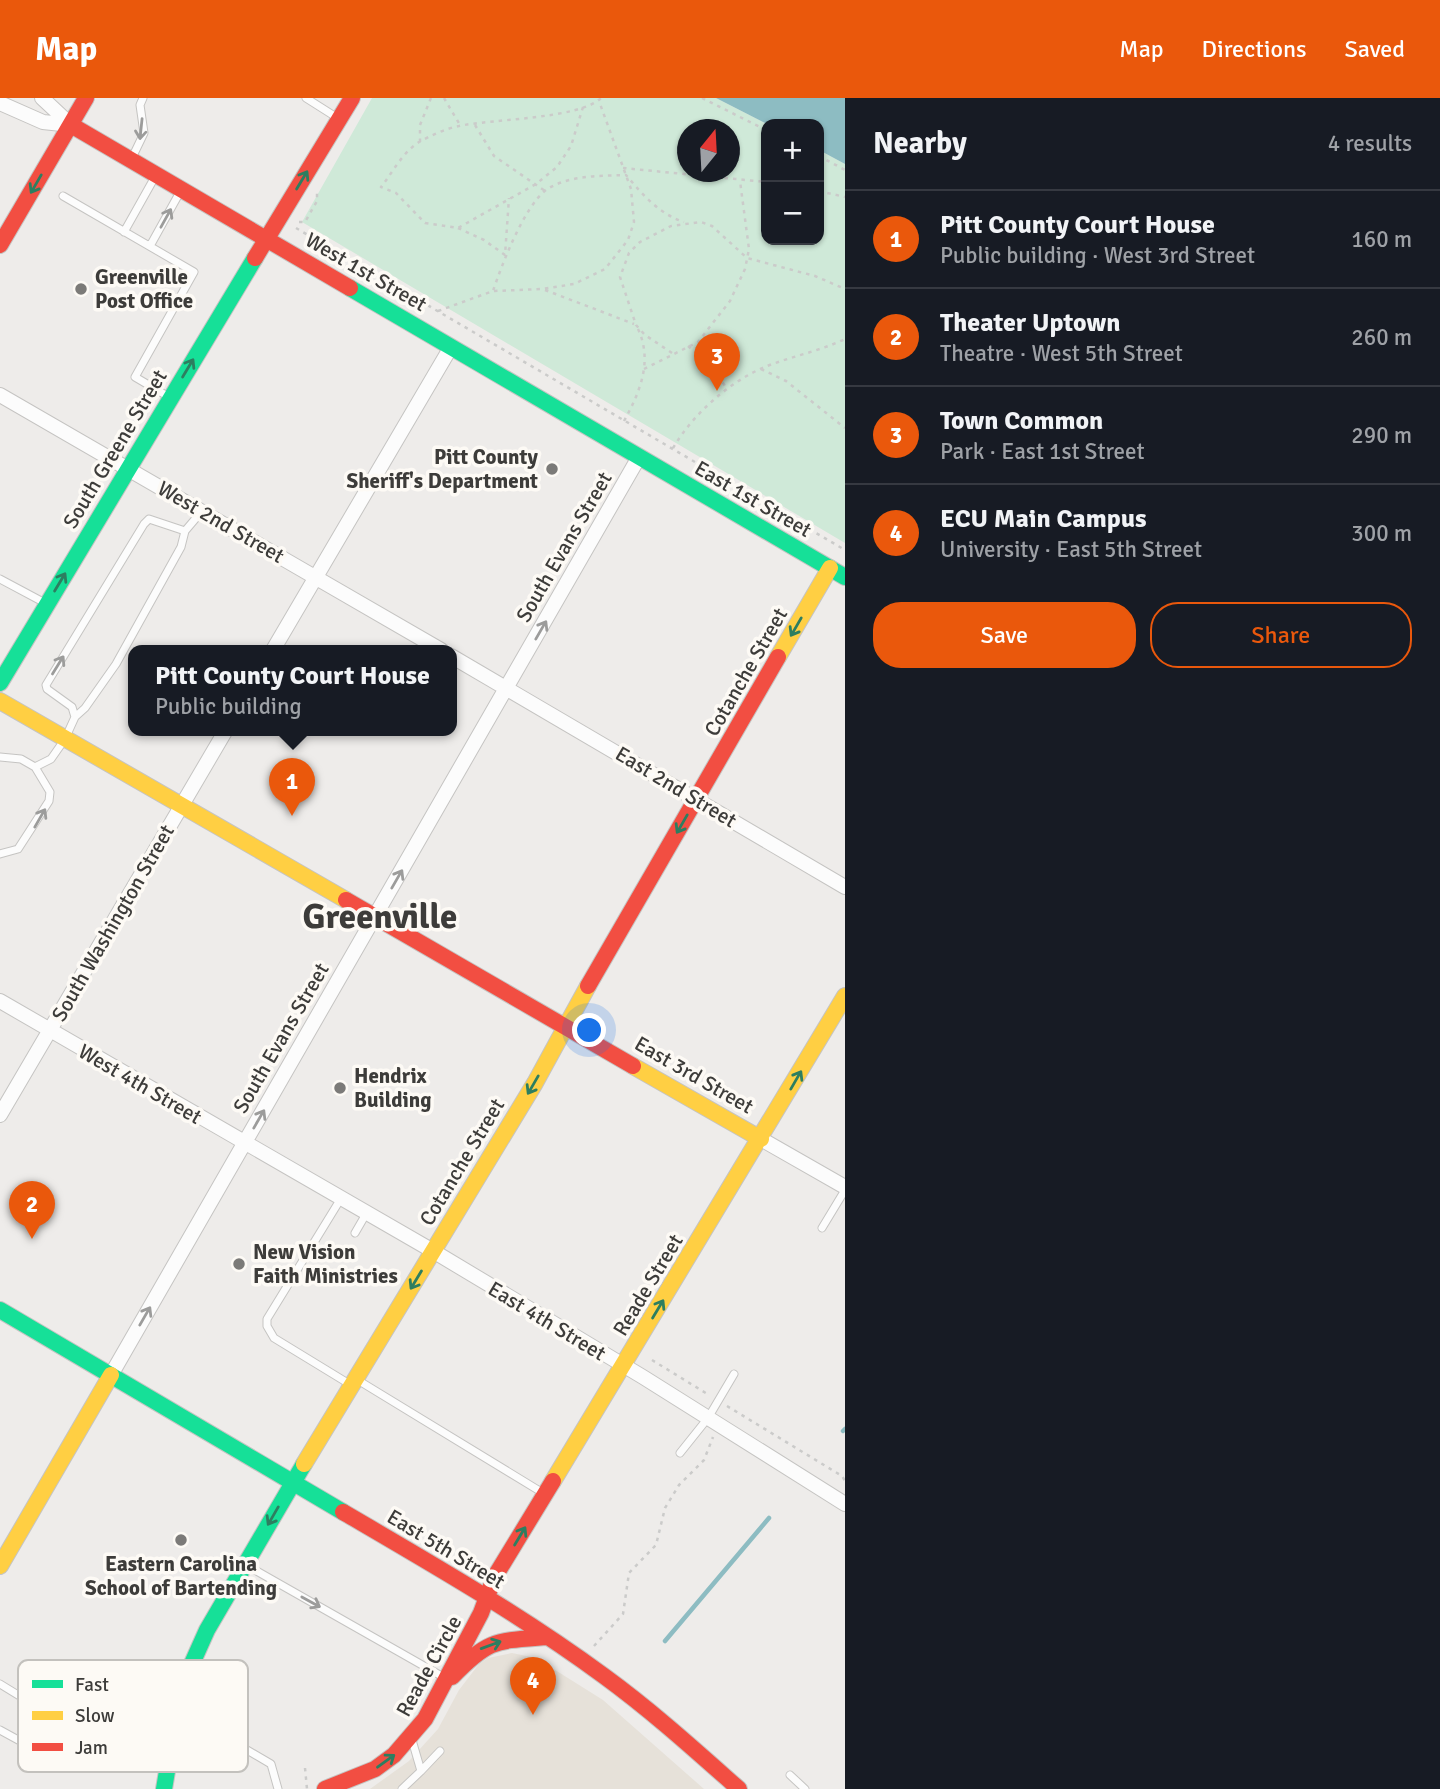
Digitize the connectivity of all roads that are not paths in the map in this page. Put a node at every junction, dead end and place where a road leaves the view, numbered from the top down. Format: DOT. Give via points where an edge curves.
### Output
graph roads {
  1 [pos="42,98"];
  2 [pos="86,98"];
  3 [pos="143,98"];
  4 [pos="306,98"];
  5 [pos="352,98"];
  6 [pos="0,103"];
  7 [pos="340,119"];
  8 [pos="71,125"];
  9 [pos="131,160"];
  10 [pos="157,175"];
  11 [pos="182,189"];
  12 [pos="63,196"];
  13 [pos="124,232"];
  14 [pos="2,236"];
  15 [pos="267,238"];
  16 [pos="150,246"];
  17 [pos="451,347"];
  18 [pos="0,396"];
  19 [pos="171,398"];
  20 [pos="639,457"];
  21 [pos="128,469"];
  22 [pos="202,511"];
  23 [pos="185,531"];
  24 [pos="830,568"];
  25 [pos="316,577"];
  26 [pos="845,577"];
  27 [pos="0,579"];
  28 [pos="47,604"];
  29 [pos="276,645"];
  30 [pos="432,645"];
  31 [pos="457,660"];
  32 [pos="0,682"];
  33 [pos="507,689"];
  34 [pos="0,701"];
  35 [pos="75,717"];
  36 [pos="222,736"];
  37 [pos="65,739"];
  38 [pos="0,757"];
  39 [pos="36,766"];
  40 [pos="697,799"];
  41 [pos="181,806"];
  42 [pos="0,854"];
  43 [pos="845,887"];
  44 [pos="375,917"];
  45 [pos="845,996"];
  46 [pos="0,1002"];
  47 [pos="566,1025"];
  48 [pos="50,1031"];
  49 [pos="0,1115"];
  50 [pos="761,1139"];
  51 [pos="244,1145"];
  52 [pos="845,1188"];
  53 [pos="340,1200"];
  54 [pos="366,1214"];
  55 [pos="822,1228"];
  56 [pos="355,1233"];
  57 [pos="433,1251"];
  58 [pos="2,1316"];
  59 [pos="623,1367"];
  60 [pos="734,1374"];
  61 [pos="111,1375"];
  62 [pos="353,1382"];
  63 [pos="704,1423"];
  64 [pos="680,1453"];
  65 [pos="292,1483"];
  66 [pos="545,1494"];
  67 [pos="845,1504"];
  68 [pos="245,1564"];
  69 [pos="0,1566"];
  70 [pos="487,1596"];
  71 [pos="547,1637"];
  72 [pos="194,1660"];
  73 [pos="449,1680"];
  74 [pos="0,1684"];
  75 [pos="18,1695"];
  76 [pos="0,1730"];
  77 [pos="412,1738"];
  78 [pos="18,1740"];
  79 [pos="248,1750"];
  80 [pos="440,1751"];
  81 [pos="421,1772"];
  82 [pos="790,1775"];
  83 [pos="350,1787"];
  84 [pos="278,1789"];
  85 [pos="325,1789"];
  86 [pos="402,1789"];
  87 [pos="739,1789"];
  88 [pos="805,1789"];
  1 -- 8 [label="street"];
  2 -- 8 [label="street"];
  3 -- 9 [label="lane, one-way" via="144,133"];
  4 -- 7 [label="lane"];
  5 -- 7 [label="street, South Greene Street"];
  6 -- 8 [label="street" via="43,122"];
  15 -- 7 [label="street, South Greene Street, one-way"];
  8 -- 9 [label="street, West 1st Street"];
  8 -- 14 [label="street, one-way"];
  9 -- 10 [label="street, West 1st Street"];
  10 -- 11 [label="street, West 1st Street"];
  10 -- 13 [label="lane"];
  11 -- 15 [label="street, West 1st Street"];
  16 -- 11 [label="lane, one-way"];
  12 -- 13 [label="lane"];
  13 -- 16 [label="lane"];
  15 -- 17 [label="street, West 1st Street"];
  19 -- 15 [label="street, South Greene Street, one-way"];
  16 -- 19 [label="lane" via="194,272 135,377"];
  17 -- 20 [label="street, West 1st Street"];
  17 -- 25 [label="street"];
  18 -- 21 [label="street, West 2nd Street"];
  19 -- 21 [label="street, South Greene Street"];
  20 -- 24 [label="street, East 1st Street"];
  33 -- 20 [label="street, South Evans Street, one-way"];
  21 -- 22 [label="street, West 2nd Street"];
  28 -- 21 [label="street, South Greene Street, one-way"];
  22 -- 23 [label="lane"];
  22 -- 25 [label="street, West 2nd Street"];
  23 -- 35 [label="lane" via="181,547 116,664"];
  35 -- 23 [label="lane, one-way" via="72,707 46,685 149,519"];
  24 -- 26 [label="street, East 1st Street"];
  24 -- 40 [label="street, Cotanche Street, one-way"];
  25 -- 29 [label="street"];
  25 -- 30 [label="street, West 2nd Street"];
  27 -- 28 [label="lane"];
  28 -- 32 [label="street, South Greene Street"];
  31 -- 33 [label="street"];
  33 -- 40 [label="street, East 2nd Street"];
  44 -- 33 [label="street, South Evans Street, one-way"];
  34 -- 37 [label="street, East 3rd Street"];
  35 -- 37 [label="lane"];
  36 -- 41 [label="street, South Washington Street"];
  37 -- 39 [label="lane" via="51,759"];
  37 -- 41 [label="street, East 3rd Street"];
  38 -- 39 [label="lane"];
  42 -- 39 [label="lane, one-way" via="18,849 49,801 50,792"];
  40 -- 43 [label="street, East 2nd Street"];
  40 -- 47 [label="street, Cotanche Street, one-way"];
  41 -- 44 [label="street, East 3rd Street"];
  41 -- 48 [label="street, South Washington Street"];
  44 -- 47 [label="street, East 3rd Street"];
  51 -- 44 [label="street, South Evans Street, one-way"];
  50 -- 45 [label="street, Reade Street, one-way"];
  46 -- 48 [label="street, West 4th Street"];
  47 -- 50 [label="street, East 3rd Street"];
  47 -- 57 [label="street, Cotanche Street, one-way"];
  48 -- 49 [label="street, South Washington Street"];
  48 -- 51 [label="street, West 4th Street"];
  50 -- 52 [label="street, East 3rd Street"];
  59 -- 50 [label="street, Reade Street, one-way"];
  51 -- 53 [label="street, East 4th Street"];
  61 -- 51 [label="street, South Evans Street, one-way"];
  52 -- 55 [label="lane"];
  53 -- 54 [label="street, East 4th Street"];
  53 -- 62 [label="lane" via="267,1319 267,1326 274,1338"];
  54 -- 56 [label="lane"];
  54 -- 57 [label="street, East 4th Street"];
  57 -- 59 [label="street, East 4th Street"];
  57 -- 62 [label="street, Cotanche Street, one-way" via="361,1361"];
  58 -- 61 [label="street, East 5th Street"];
  59 -- 63 [label="street, East 4th Street"];
  59 -- 66 [label="street, Reade Street"];
  60 -- 63 [label="lane"];
  61 -- 65 [label="street, East 5th Street"];
  61 -- 69 [label="street, South Evans Street"];
  62 -- 65 [label="street, Cotanche Street"];
  62 -- 66 [label="lane"];
  63 -- 64 [label="lane"];
  63 -- 67 [label="street, East 4th Street"];
  65 -- 68 [label="street, Cotanche Street, one-way"];
  65 -- 70 [label="street, East 5th Street"];
  70 -- 66 [label="street, Reade Street, one-way"];
  68 -- 72 [label="street, Cotanche Street"];
  68 -- 73 [label="lane, one-way"];
  70 -- 71 [label="street, East 5th Street"];
  70 -- 73 [label="street, Reade Circle"];
  73 -- 71 [label="street, one-way" via="479,1649 504,1640"];
  71 -- 87 [label="street, East 5th Street" via="657,1717"];
  73 -- 77 [label="street, Reade Circle"];
  74 -- 75 [label="lane"];
  76 -- 78 [label="lane"];
  77 -- 81 [label="lane"];
  83 -- 77 [label="street, Reade Circle, one-way"];
  79 -- 84 [label="lane" via="271,1764"];
  80 -- 81 [label="lane"];
  81 -- 86 [label="lane"];
  82 -- 88 [label="lane"];
  83 -- 85 [label="street, Reade Circle"];
}
